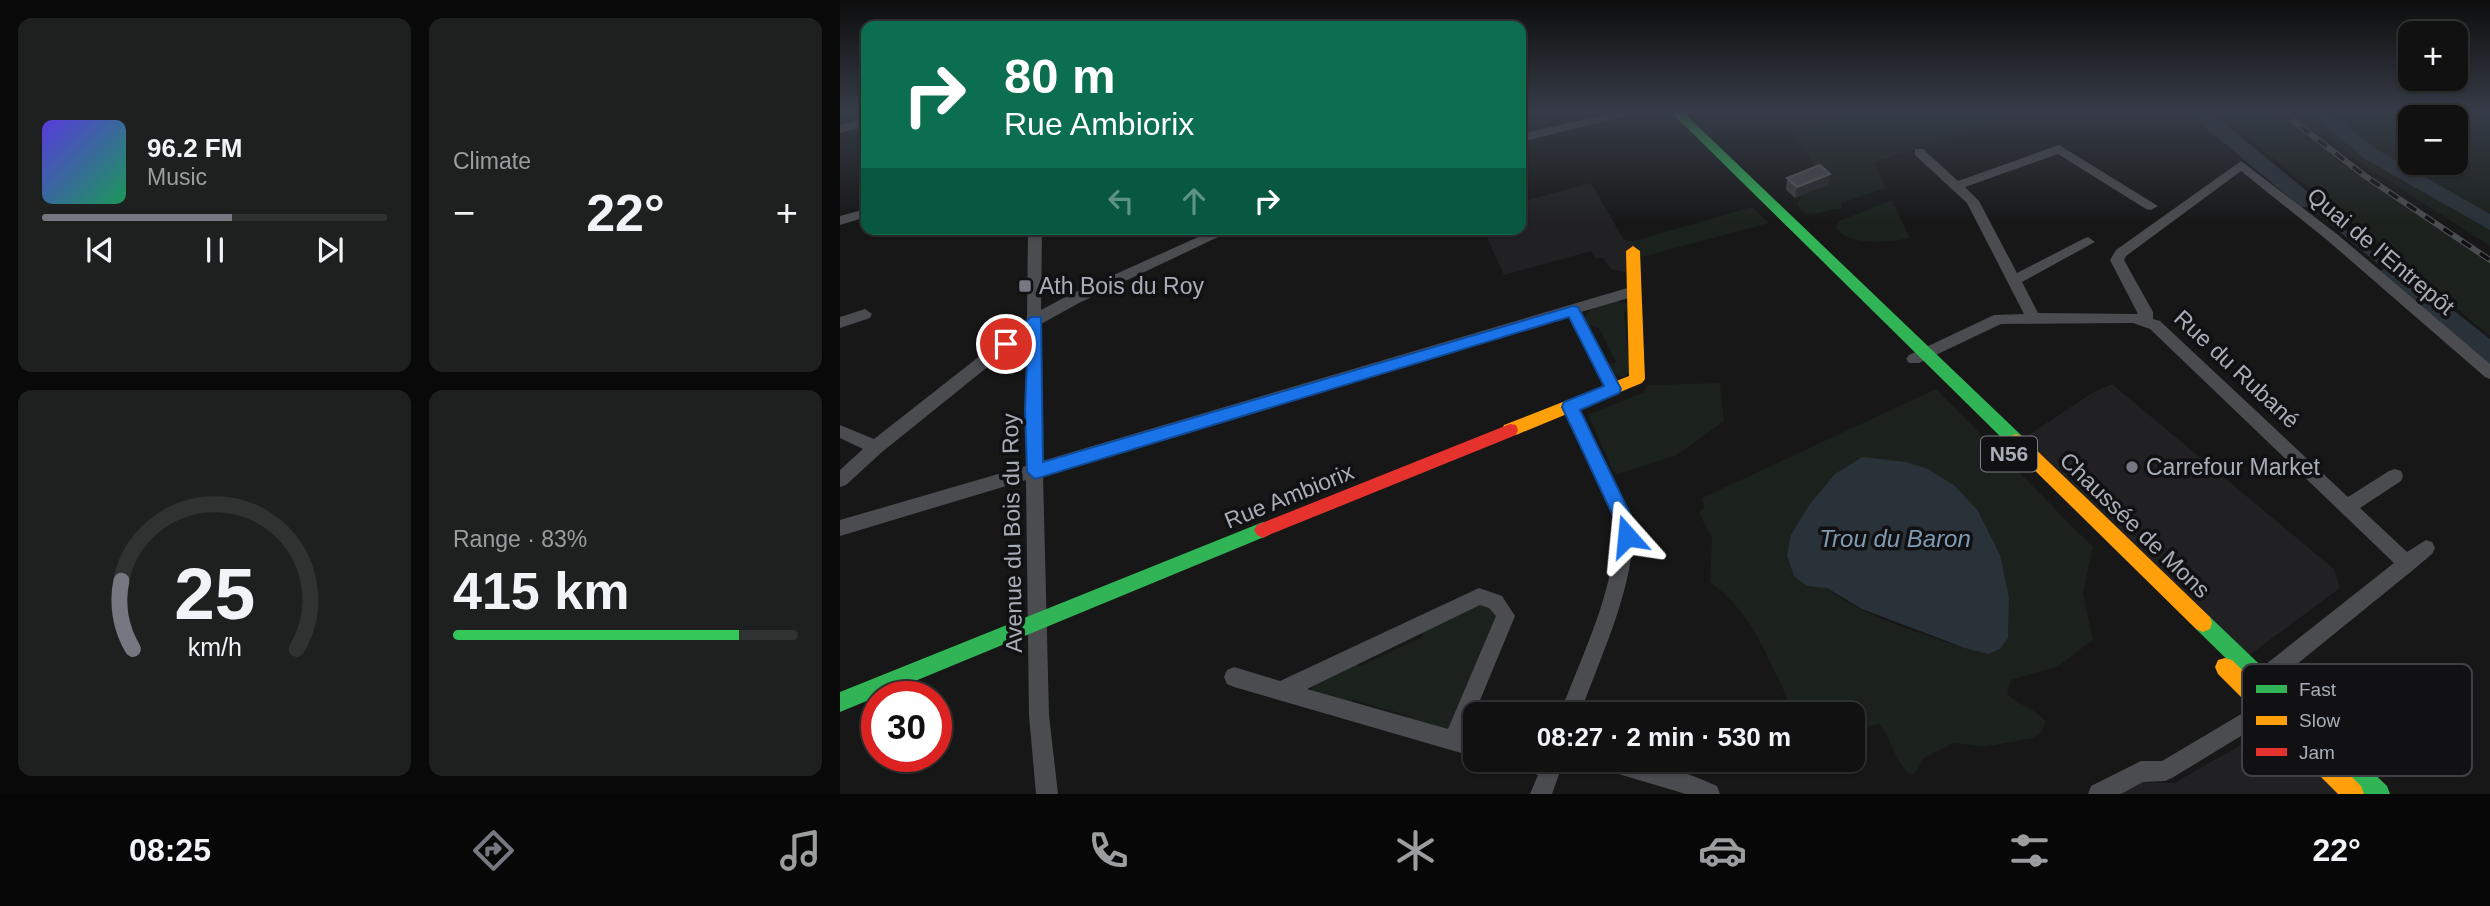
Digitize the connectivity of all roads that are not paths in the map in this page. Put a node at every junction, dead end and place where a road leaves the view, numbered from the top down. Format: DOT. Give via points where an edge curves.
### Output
graph roads {
  1 [pos="1704,150"];
  2 [pos="1715,150"];
  3 [pos="2056,150"];
  4 [pos="2061,150"];
  5 [pos="1919,152"];
  6 [pos="1955,186"];
  7 [pos="2151,206"];
  8 [pos="861,215"];
  9 [pos="840,221"];
  10 [pos="1035,235"];
  11 [pos="1215,235"];
  12 [pos="2088,242"];
  13 [pos="1633,251"];
  14 [pos="2015,280"];
  15 [pos="1634,291"];
  16 [pos="1573,311"];
  17 [pos="865,314"];
  18 [pos="2034,318"];
  19 [pos="1036,320"];
  20 [pos="2145,321"];
  21 [pos="840,323"];
  22 [pos="1920,356"];
  23 [pos="2490,373"];
  24 [pos="1614,389"];
  25 [pos="1570,407"];
  26 [pos="840,430"];
  27 [pos="876,447"];
  28 [pos="1035,472"];
  29 [pos="2395,476"];
  30 [pos="840,480"];
  31 [pos="2347,507"];
  32 [pos="840,528"];
  33 [pos="2426,548"];
  34 [pos="2407,564"];
  35 [pos="1039,622"];
  36 [pos="2281,664"];
  37 [pos="2242,672"];
  38 [pos="1234,677"];
  39 [pos="1281,691"];
  40 [pos="840,702"];
  41 [pos="1574,702"];
  42 [pos="2242,724"];
  43 [pos="1453,741"];
  44 [pos="1463,744"];
  45 [pos="1549,772"];
  46 [pos="1648,772"];
  47 [pos="2337,776"];
  48 [pos="2358,776"];
  49 [pos="1047,794"];
  50 [pos="1541,794"];
  51 [pos="1709,794"];
  52 [pos="2099,794"];
  53 [pos="2353,794"];
  54 [pos="2379,794"];
  1 -- 22 [label="main road, Chaussée de Mons / N56"];
  2 -- 22 [label="main road, Chaussée de Mons / N56"];
  3 -- 6 [label="street"];
  4 -- 7 [label="street"];
  5 -- 6 [label="street"];
  6 -- 14 [label="street" via="1972,201"];
  8 -- 9 [label="street"];
  10 -- 19 [label="street, Avenue du Bois du Roy"];
  11 -- 19 [label="street"];
  12 -- 14 [label="street"];
  13 -- 15 [label="main road, Rue Ambiorix"];
  14 -- 18 [label="street"];
  15 -- 16 [label="street"];
  15 -- 24 [label="main road, Rue Ambiorix" via="1637,379"];
  16 -- 24 [label="street"];
  16 -- 28 [label="street"];
  17 -- 21 [label="street"];
  18 -- 20 [label="street, Rue du Rubané"];
  18 -- 22 [label="street, Rue du Rubané" via="1999,319"];
  19 -- 27 [label="street"];
  19 -- 28 [label="street, Avenue du Bois du Roy"];
  20 -- 23 [label="street, Quai de l'Entrepôt" via="2146,312 2117,260 2121,253 2241,165"];
  20 -- 31 [label="street, Rue du Rubané" via="2164,331"];
  22 -- 37 [label="main road, Chaussée de Mons / N56"];
  24 -- 25 [label="main road, Rue Ambiorix"];
  25 -- 35 [label="main road, Rue Ambiorix"];
  25 -- 41 [label="street" via="1625,522 1627,536 1623,565"];
  26 -- 27 [label="street"];
  27 -- 30 [label="street"];
  28 -- 32 [label="street"];
  28 -- 35 [label="street, Avenue du Bois du Roy"];
  29 -- 31 [label="street"];
  31 -- 34 [label="street, Rue du Rubané"];
  33 -- 34 [label="street"];
  34 -- 36 [label="street"];
  35 -- 40 [label="main road, Rue Ambiorix"];
  35 -- 49 [label="street, Avenue du Bois du Roy" via="1039,715"];
  38 -- 39 [label="street"];
  39 -- 43 [label="street"];
  39 -- 43 [label="street" via="1479,596 1492,599 1506,616"];
  42 -- 52 [label="street" via="2165,771 2141,772"];
  43 -- 44 [label="street"];
  45 -- 50 [label="street"];
  46 -- 51 [label="street"];
  47 -- 53 [label="main road, Chaussée de Mons / N56"];
  48 -- 54 [label="main road, Chaussée de Mons / N56"];
}
